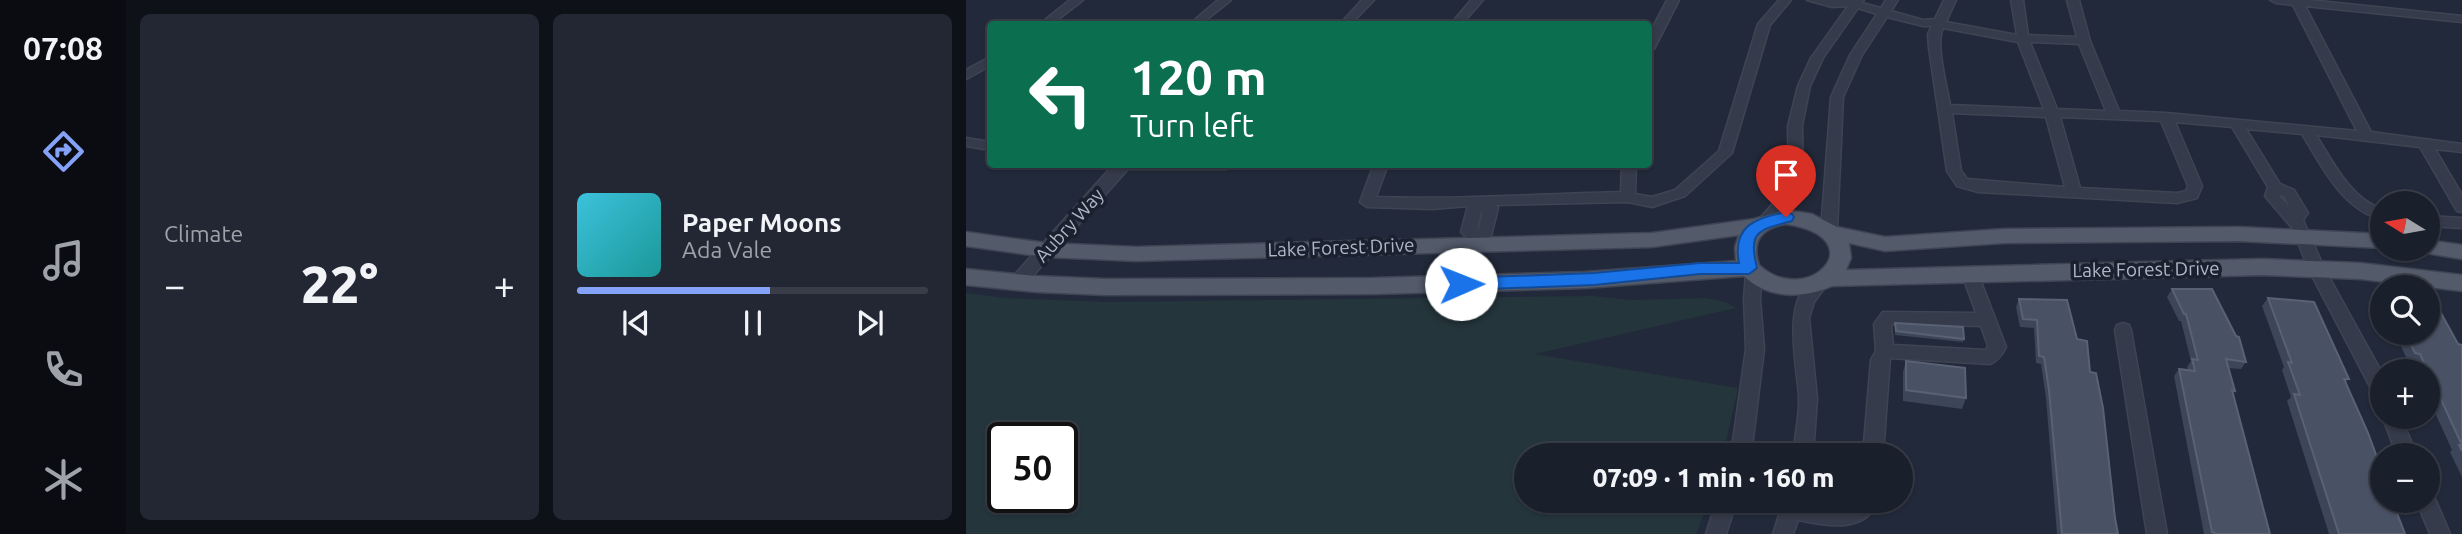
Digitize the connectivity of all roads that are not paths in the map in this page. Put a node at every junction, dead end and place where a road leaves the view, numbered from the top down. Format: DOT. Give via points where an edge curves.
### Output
graph roads {
  1 [pos="1077,0"];
  2 [pos="1225,0"];
  3 [pos="1368,0"];
  4 [pos="1478,0"];
  5 [pos="1673,0"];
  6 [pos="1781,0"];
  7 [pos="1813,0"];
  8 [pos="1950,0"];
  9 [pos="2017,0"];
  10 [pos="2073,0"];
  11 [pos="2276,0"];
  12 [pos="2383,0"];
  13 [pos="1851,1"];
  14 [pos="2297,2"];
  15 [pos="1889,6"];
  16 [pos="2390,11"];
  17 [pos="2462,19"];
  18 [pos="1049,21"];
  19 [pos="1199,21"];
  20 [pos="1348,21"];
  21 [pos="1459,21"];
  22 [pos="1935,22"];
  23 [pos="2023,39"];
  24 [pos="1652,40"];
  25 [pos="2084,41"];
  26 [pos="987,63"];
  27 [pos="966,75"];
  28 [pos="1946,109"];
  29 [pos="2052,113"];
  30 [pos="2114,116"];
  31 [pos="2166,117"];
  32 [pos="2236,123"];
  33 [pos="2306,130"];
  34 [pos="2366,136"];
  35 [pos="966,142"];
  36 [pos="2425,144"];
  37 [pos="987,146"];
  38 [pos="2462,148"];
  39 [pos="1119,168"];
  40 [pos="1380,168"];
  41 [pos="1629,168"];
  42 [pos="2074,192"];
  43 [pos="1628,197"];
  44 [pos="1484,202"];
  45 [pos="2462,207"];
  46 [pos="2370,212"];
  47 [pos="2440,222"];
  48 [pos="2462,223"];
  49 [pos="1762,224"];
  50 [pos="2300,228"];
  51 [pos="1831,231"];
  52 [pos="966,239"];
  53 [pos="2370,239"];
  54 [pos="1476,241"];
  55 [pos="2440,249"];
  56 [pos="1046,250"];
  57 [pos="2462,252"];
  58 [pos="2316,268"];
  59 [pos="1751,272"];
  60 [pos="1970,274"];
  61 [pos="966,278"];
  62 [pos="1824,280"];
  63 [pos="2462,283"];
  64 [pos="1016,284"];
  65 [pos="1986,320"];
  66 [pos="2123,330"];
  67 [pos="1928,334"];
  68 [pos="1885,351"];
  69 [pos="2370,368"];
  70 [pos="1743,443"];
  71 [pos="1804,443"];
  72 [pos="1874,443"];
  73 [pos="1723,513"];
  74 [pos="1790,513"];
  75 [pos="1822,513"];
  76 [pos="1861,513"];
  77 [pos="2431,513"];
  78 [pos="1716,534"];
  79 [pos="1783,534"];
  80 [pos="2157,534"];
  81 [pos="2440,534"];
  1 -- 18 [label="street"];
  2 -- 19 [label="street"];
  3 -- 20 [label="street"];
  4 -- 21 [label="street"];
  5 -- 24 [label="street"];
  6 -- 43 [label="street" via="1764,24 1725,153 1680,194 1652,202"];
  7 -- 13 [label="street"];
  8 -- 22 [label="street"];
  9 -- 23 [label="street"];
  10 -- 25 [label="street"];
  11 -- 14 [label="street"];
  12 -- 16 [label="street"];
  13 -- 15 [label="street"];
  13 -- 49 [label="street" via="1804,86 1795,126 1793,191"];
  14 -- 16 [label="street"];
  14 -- 34 [label="street"];
  15 -- 22 [label="street" via="1923,23"];
  15 -- 51 [label="street" via="1853,61 1838,97"];
  16 -- 17 [label="street"];
  22 -- 23 [label="street"];
  22 -- 28 [label="street"];
  23 -- 25 [label="street"];
  23 -- 29 [label="street"];
  25 -- 30 [label="street"];
  26 -- 27 [label="street"];
  28 -- 29 [label="street"];
  28 -- 42 [label="street" via="1954,171 1962,183"];
  29 -- 30 [label="street"];
  29 -- 42 [label="street"];
  30 -- 31 [label="street"];
  31 -- 32 [label="street"];
  31 -- 42 [label="street" via="2195,186 2192,195"];
  32 -- 33 [label="street"];
  32 -- 50 [label="street" via="2275,187 2272,196"];
  33 -- 34 [label="street"];
  33 -- 46 [label="street" via="2354,200"];
  34 -- 36 [label="street"];
  35 -- 37 [label="street"];
  36 -- 38 [label="street"];
  36 -- 45 [label="street"];
  39 -- 56 [label="street, Aubry Way"];
  40 -- 44 [label="street" via="1367,202"];
  41 -- 43 [label="street"];
  43 -- 44 [label="street"];
  44 -- 54 [label="lane" via="1491,208 1486,232"];
  47 -- 48 [label="lane"];
  49 -- 51 [label="main road" via="1797,218"];
  49 -- 54 [label="main road, Lake Forest Drive" via="1652,240"];
  49 -- 59 [label="main road" via="1744,246"];
  50 -- 51 [label="main road, Lake Forest Drive" via="2004,236 1901,245"];
  50 -- 53 [label="main road, Lake Forest Drive"];
  50 -- 58 [label="street"];
  51 -- 62 [label="main road" via="1842,257 1835,272"];
  52 -- 56 [label="main road, Lake Forest Drive"];
  54 -- 56 [label="main road, Lake Forest Drive" via="1136,254"];
  55 -- 57 [label="main road"];
  56 -- 64 [label="street, Aubry Way"];
  58 -- 60 [label="main road, Lake Forest Drive"];
  58 -- 63 [label="main road, Lake Forest Drive"];
  58 -- 69 [label="street"];
  59 -- 62 [label="main road" via="1788,287"];
  59 -- 64 [label="main road, Lake Forest Drive" via="1700,268 1518,283 1103,288"];
  59 -- 70 [label="street" via="1755,349"];
  60 -- 62 [label="main road, Lake Forest Drive"];
  60 -- 65 [label="street"];
  61 -- 64 [label="main road, Lake Forest Drive"];
  62 -- 71 [label="street" via="1807,300 1801,318 1808,400"];
  65 -- 67 [label="street"];
  65 -- 67 [label="street" via="1997,348 1990,357"];
  66 -- 80 [label="street"];
  67 -- 68 [label="street"];
  67 -- 68 [label="street" via="1889,317 1882,324"];
  68 -- 72 [label="street" via="1880,360"];
  73 -- 78 [label="street"];
  74 -- 79 [label="street"];
  75 -- 76 [label="street" via="1844,519"];
  77 -- 81 [label="street"];
}
